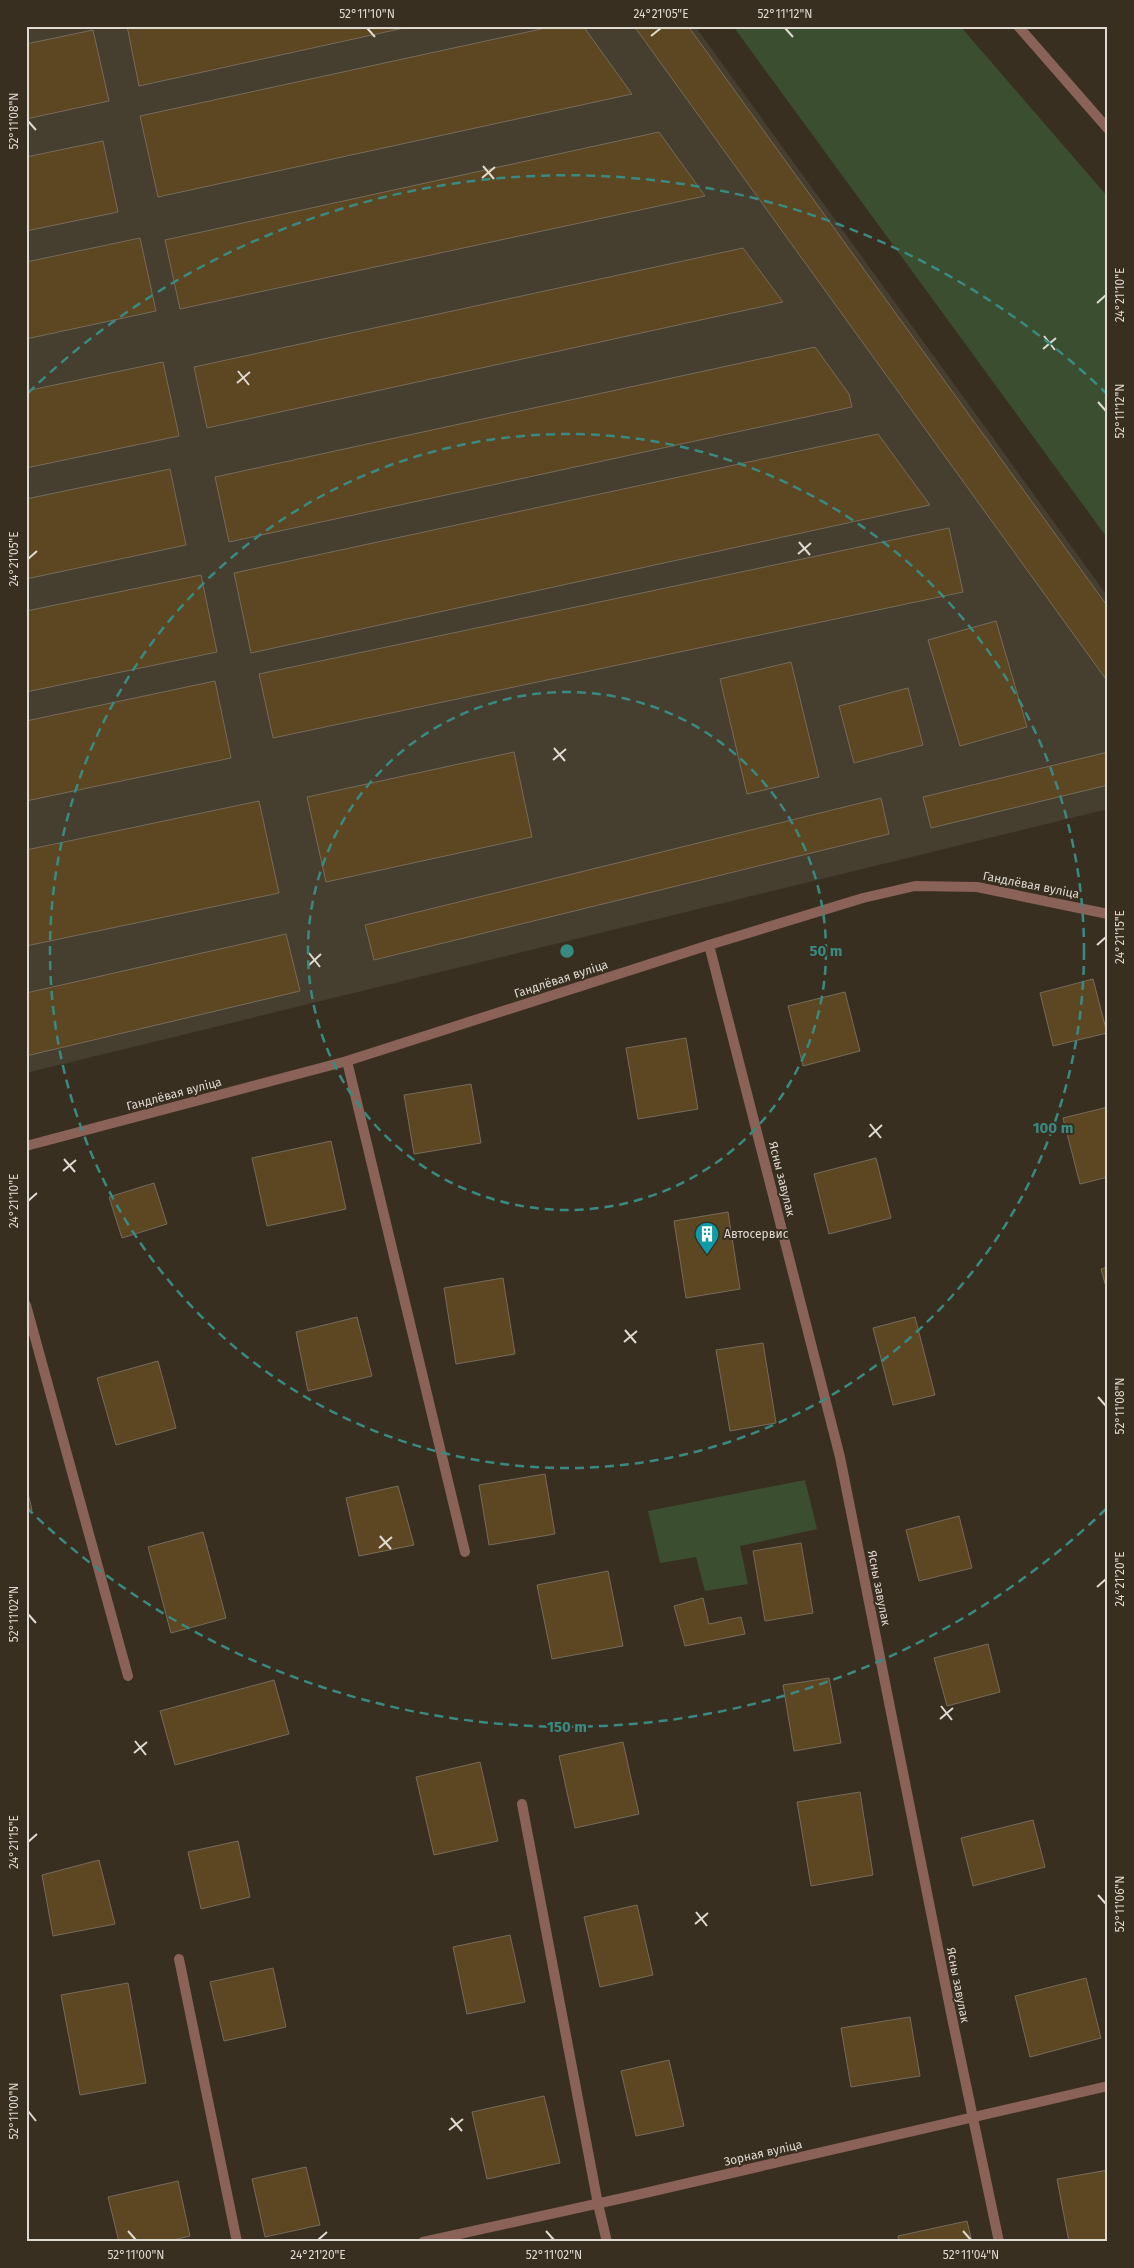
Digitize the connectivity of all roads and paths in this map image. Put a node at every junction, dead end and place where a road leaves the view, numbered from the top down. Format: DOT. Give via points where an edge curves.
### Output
graph roads {
  1 [pos="1018,26"];
  2 [pos="1108,129"];
  3 [pos="1108,914"];
  4 [pos="709,945"];
  5 [pos="347,1061"];
  6 [pos="26,1146"];
  7 [pos="26,1305"];
  8 [pos="465,1552"];
  9 [pos="128,1676"];
  10 [pos="522,1804"];
  11 [pos="179,1959"];
  12 [pos="1108,2086"];
  13 [pos="972,2116"];
  14 [pos="598,2204"];
  15 [pos="237,2242"];
  16 [pos="423,2242"];
  17 [pos="607,2242"];
  18 [pos="999,2242"];
  1 -- 2 [label="street"];
  3 -- 4 [label="street, Гандлёвая вуліца" via="977,887 916,886 863,898"];
  4 -- 5 [label="street, Гандлёвая вуліца"];
  4 -- 13 [label="street, Ясны завулак" via="840,1457"];
  5 -- 6 [label="street, Гандлёвая вуліца"];
  5 -- 8 [label="street"];
  7 -- 9 [label="street"];
  10 -- 14 [label="street"];
  11 -- 15 [label="street"];
  12 -- 13 [label="street, Зорная вуліца"];
  13 -- 14 [label="street, Зорная вуліца"];
  13 -- 18 [label="street, Ясны завулак"];
  14 -- 16 [label="street, Зорная вуліца"];
  14 -- 17 [label="street"];
}
